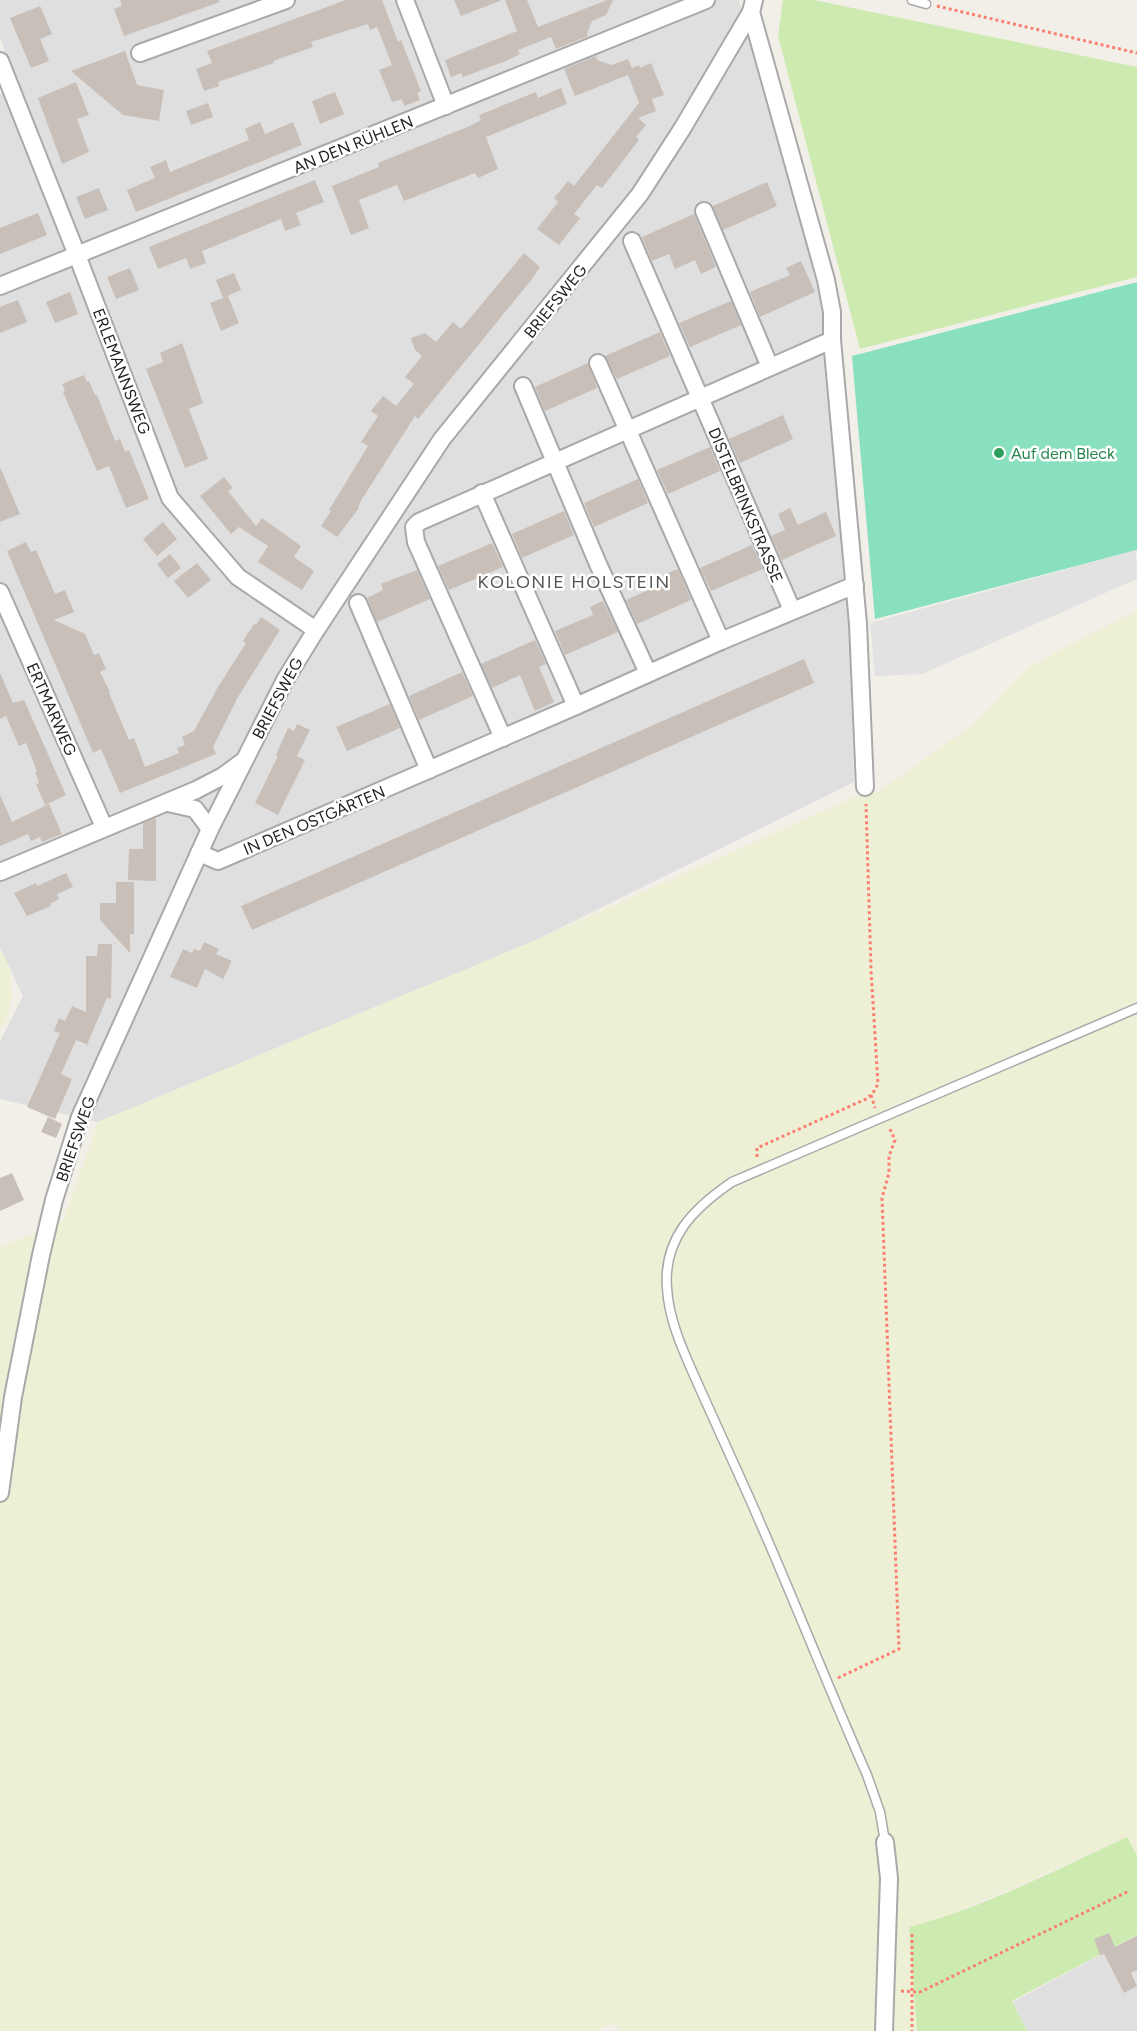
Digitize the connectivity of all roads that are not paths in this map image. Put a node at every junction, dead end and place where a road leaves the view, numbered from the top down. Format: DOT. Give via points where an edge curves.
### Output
graph roads {
  1 [pos="286,0"];
  2 [pos="405,0"];
  3 [pos="706,0"];
  4 [pos="912,0"];
  5 [pos="926,3"];
  6 [pos="753,6"];
  7 [pos="140,54"];
  8 [pos="0,61"];
  9 [pos="446,106"];
  10 [pos="704,211"];
  11 [pos="632,241"];
  12 [pos="78,255"];
  13 [pos="0,286"];
  14 [pos="832,340"];
  15 [pos="598,363"];
  16 [pos="771,367"];
  17 [pos="523,386"];
  18 [pos="700,399"];
  19 [pos="628,430"];
  20 [pos="555,461"];
  21 [pos="482,493"];
  22 [pos="855,585"];
  23 [pos="0,592"];
  24 [pos="358,603"];
  25 [pos="792,610"];
  26 [pos="316,630"];
  27 [pos="721,641"];
  28 [pos="648,673"];
  29 [pos="576,706"];
  30 [pos="503,738"];
  31 [pos="245,760"];
  32 [pos="429,770"];
  33 [pos="865,787"];
  34 [pos="168,803"];
  35 [pos="104,827"];
  36 [pos="210,829"];
  37 [pos="199,853"];
  38 [pos="0,872"];
  39 [pos="1137,1008"];
  40 [pos="0,1493"];
  41 [pos="885,1842"];
  42 [pos="884,2031"];
  1 -- 7 [label="street"];
  2 -- 9 [label="street"];
  3 -- 9 [label="street, AN DEN RÜHLEN"];
  4 -- 5 [label="lane"];
  6 -- 14 [label="street" via="826,280"];
  6 -- 26 [label="street, BRIEFSWEG" via="640,194 442,438"];
  8 -- 12 [label="street, ERLEMANNSWEG"];
  9 -- 12 [label="street, AN DEN RÜHLEN"];
  10 -- 16 [label="street"];
  11 -- 18 [label="street, DISTELBRINKSTRASSE"];
  12 -- 13 [label="street, AN DEN RÜHLEN"];
  12 -- 26 [label="street, ERLEMANNSWEG" via="170,498 238,577"];
  14 -- 16 [label="street"];
  14 -- 22 [label="street"];
  15 -- 19 [label="street"];
  16 -- 18 [label="street"];
  17 -- 20 [label="street"];
  18 -- 19 [label="street"];
  18 -- 25 [label="street, DISTELBRINKSTRASSE"];
  19 -- 20 [label="street"];
  19 -- 27 [label="street"];
  20 -- 21 [label="street"];
  20 -- 28 [label="street"];
  21 -- 29 [label="street"];
  21 -- 30 [label="street" via="427,517 414,527 416,542"];
  22 -- 25 [label="street, IN DEN OSTGÄRTEN"];
  22 -- 33 [label="street"];
  23 -- 35 [label="street, ERTMARWEG"];
  24 -- 32 [label="street"];
  25 -- 27 [label="street, IN DEN OSTGÄRTEN"];
  26 -- 31 [label="street, BRIEFSWEG" via="285,680"];
  27 -- 28 [label="street, IN DEN OSTGÄRTEN"];
  28 -- 29 [label="street, IN DEN OSTGÄRTEN"];
  29 -- 30 [label="street, IN DEN OSTGÄRTEN"];
  30 -- 32 [label="street, IN DEN OSTGÄRTEN"];
  31 -- 34 [label="street" via="214,781"];
  31 -- 36 [label="street, BRIEFSWEG"];
  32 -- 37 [label="street, IN DEN OSTGÄRTEN" via="218,861"];
  34 -- 35 [label="street"];
  34 -- 36 [label="street" via="195,809"];
  35 -- 38 [label="street"];
  36 -- 37 [label="street, BRIEFSWEG"];
  37 -- 40 [label="street, BRIEFSWEG" via="80,1117 64,1165 22,1347"];
  39 -- 41 [label="lane" via="732,1182 709,1198 674,1239 666,1288 686,1358 867,1775"];
  41 -- 42 [label="street" via="889,1878"];
}
